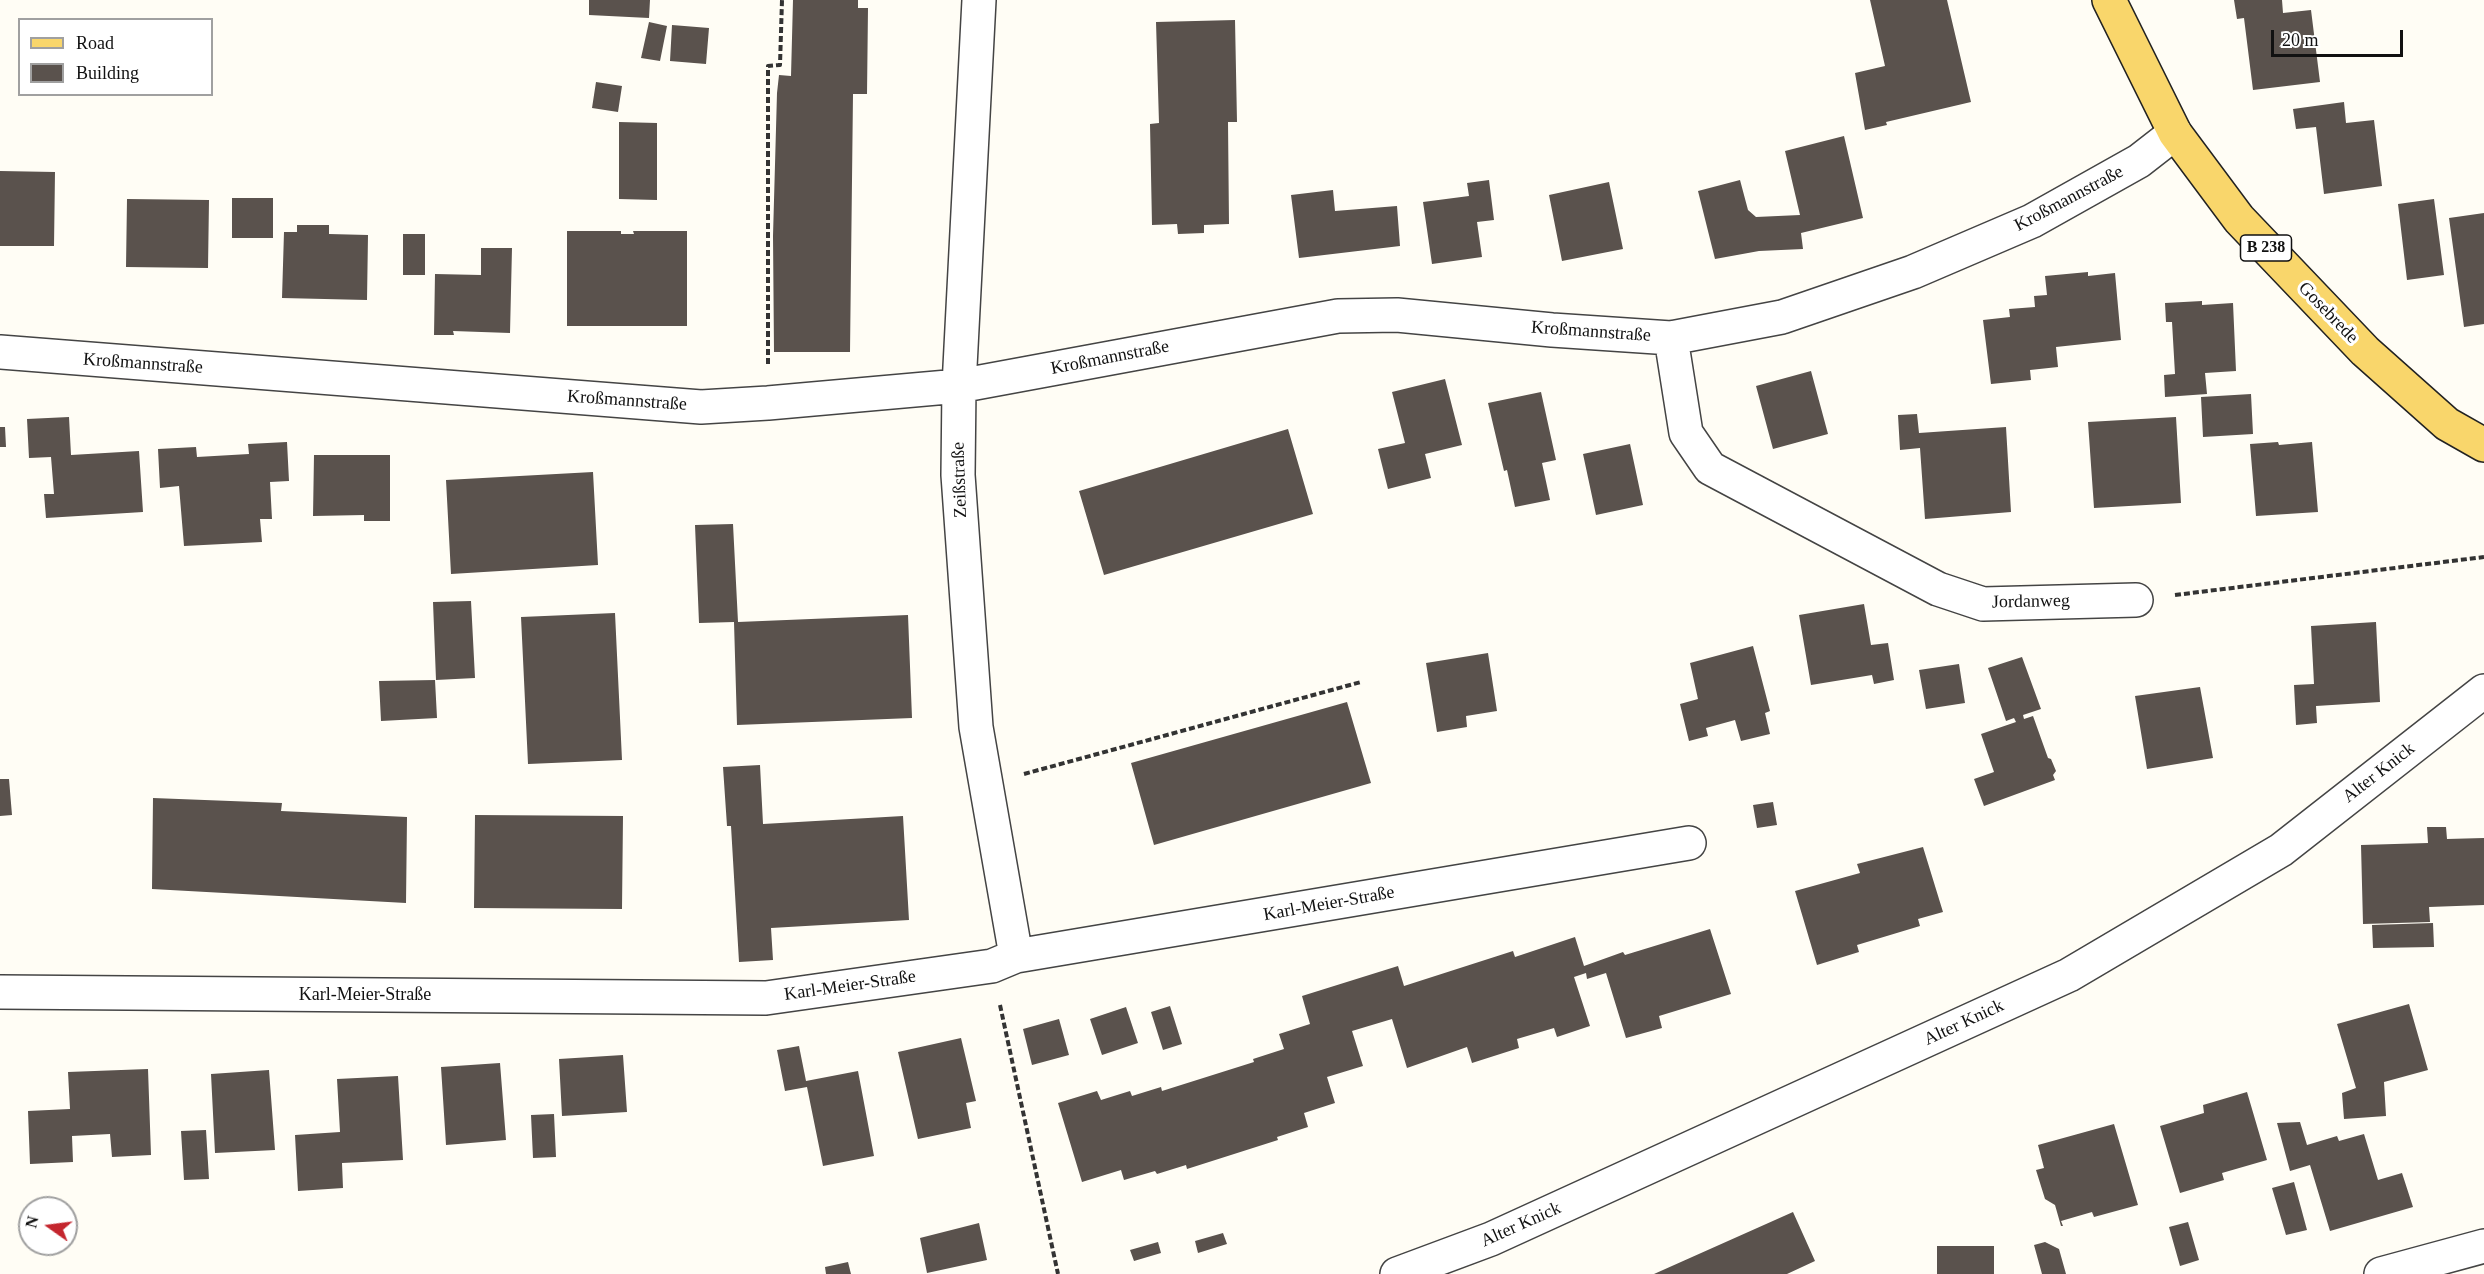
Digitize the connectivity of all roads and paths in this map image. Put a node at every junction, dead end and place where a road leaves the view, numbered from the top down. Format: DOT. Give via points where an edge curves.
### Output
graph roads {
  1 [pos="782,0"];
  2 [pos="979,0"];
  3 [pos="2109,0"];
  4 [pos="2175,133"];
  5 [pos="1671,338"];
  6 [pos="0,352"];
  7 [pos="959,386"];
  8 [pos="768,403"];
  9 [pos="2484,445"];
  10 [pos="2484,557"];
  11 [pos="2136,600"];
  12 [pos="1361,682"];
  13 [pos="2484,691"];
  14 [pos="986,784"];
  15 [pos="1689,843"];
  16 [pos="1004,961"];
  17 [pos="0,992"];
  18 [pos="2484,1246"];
  19 [pos="1058,1274"];
  20 [pos="1397,1274"];
  21 [pos="2381,1274"];
  1 -- 8 [label="path" via="780,65 768,66"];
  2 -- 7 [label="street, Zeißstraße"];
  3 -- 4 [label="main road, Gosebrede / B 238"];
  4 -- 5 [label="street, Kroßmannstraße" via="2139,161 2032,221 1913,272 1782,318"];
  4 -- 9 [label="main road, Gosebrede / B 238" via="2239,219 2365,351 2447,424"];
  5 -- 7 [label="street, Kroßmannstraße" via="1396,315 1338,316"];
  5 -- 11 [label="street, Jordanweg" via="1686,433 1710,468 1938,589 1983,604"];
  6 -- 8 [label="street, Kroßmannstraße" via="701,407"];
  7 -- 8 [label="street, Kroßmannstraße"];
  7 -- 14 [label="street, Zeißstraße" via="957,475 976,727"];
  10 -- 11 [label="path"];
  12 -- 14 [label="path"];
  13 -- 20 [label="street, Alter Knick" via="2281,850 2069,975 1491,1239"];
  14 -- 16 [label="street, Zeißstraße"];
  15 -- 16 [label="street, Karl-Meier-Straße"];
  16 -- 17 [label="street, Karl-Meier-Straße" via="766,998"];
  16 -- 19 [label="path"];
  18 -- 21 [label="street"];
}
